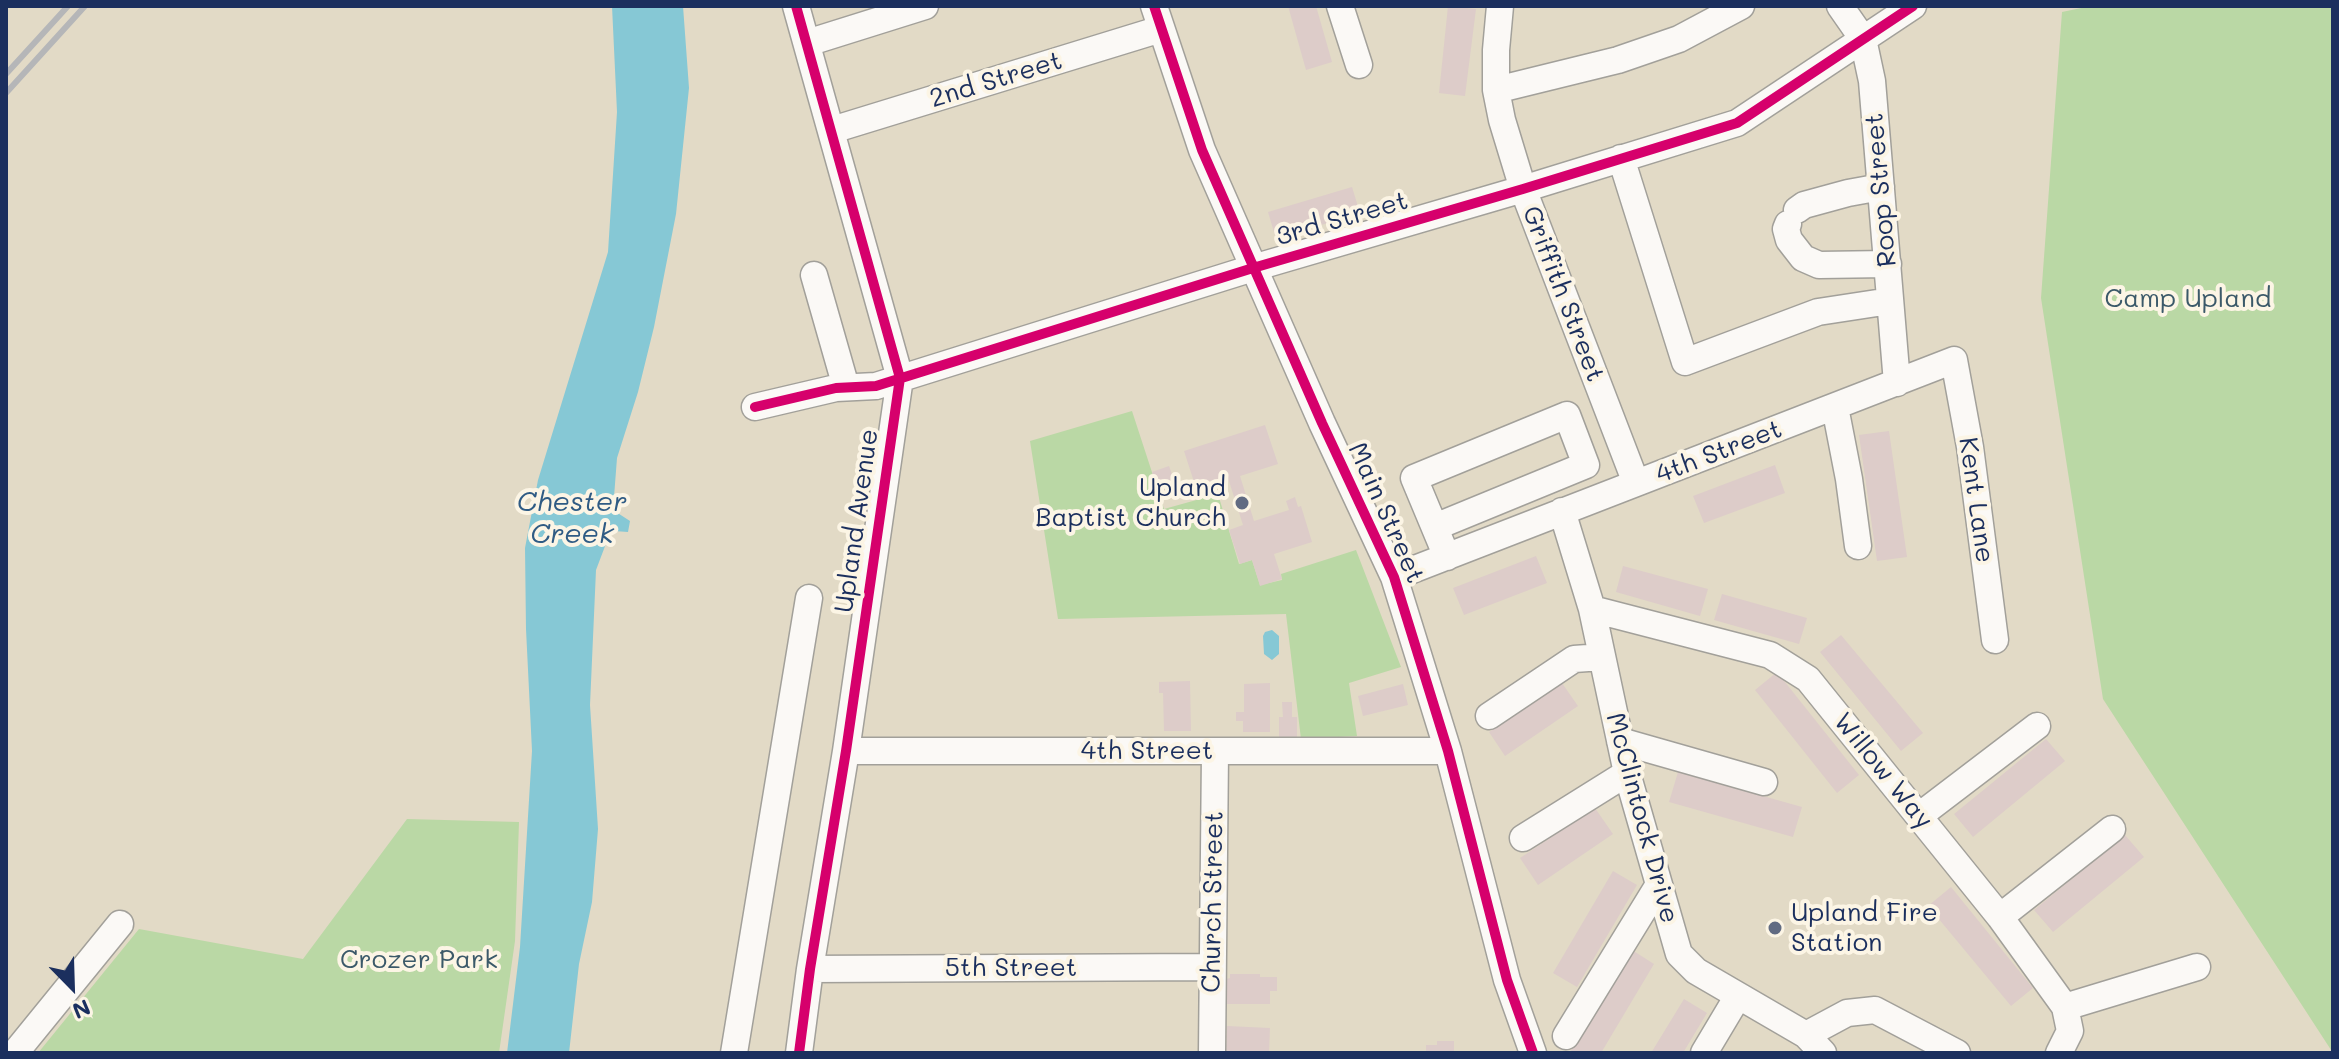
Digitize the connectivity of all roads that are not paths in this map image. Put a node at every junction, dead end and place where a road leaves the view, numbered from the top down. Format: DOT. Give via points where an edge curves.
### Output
graph roads {
  1 [pos="796,6"];
  2 [pos="925,6"];
  3 [pos="1340,6"];
  4 [pos="1500,6"];
  5 [pos="1741,6"];
  6 [pos="1840,6"];
  7 [pos="1913,6"];
  8 [pos="1157,18"];
  9 [pos="1863,39"];
  10 [pos="807,43"];
  11 [pos="1359,65"];
  12 [pos="1496,90"];
  13 [pos="832,130"];
  14 [pos="1621,158"];
  15 [pos="1881,187"];
  16 [pos="1523,189"];
  17 [pos="1888,264"];
  18 [pos="1253,268"];
  19 [pos="814,275"];
  20 [pos="1890,301"];
  21 [pos="1954,360"];
  22 [pos="900,378"];
  23 [pos="1897,383"];
  24 [pos="846,387"];
  25 [pos="755,407"];
  26 [pos="1835,407"];
  27 [pos="1636,483"];
  28 [pos="1562,511"];
  29 [pos="1435,527"];
  30 [pos="1858,546"];
  31 [pos="1447,557"];
  32 [pos="1394,577"];
  33 [pos="809,598"];
  34 [pos="1592,609"];
  35 [pos="1995,640"];
  36 [pos="1602,657"];
  37 [pos="1489,716"];
  38 [pos="2037,726"];
  39 [pos="1620,741"];
  40 [pos="846,751"];
  41 [pos="1448,751"];
  42 [pos="1215,752"];
  43 [pos="1627,773"];
  44 [pos="1764,782"];
  45 [pos="1919,816"];
  46 [pos="2112,829"];
  47 [pos="1523,838"];
  48 [pos="1658,886"];
  49 [pos="2000,917"];
  50 [pos="120,924"];
  51 [pos="1211,967"];
  52 [pos="2197,967"];
  53 [pos="810,969"];
  54 [pos="1738,996"];
  55 [pos="2065,1007"];
  56 [pos="1566,1036"];
  57 [pos="1814,1044"];
  58 [pos="15,1053"];
  59 [pos="734,1053"];
  60 [pos="799,1053"];
  61 [pos="1212,1053"];
  62 [pos="1533,1053"];
  63 [pos="1704,1053"];
  64 [pos="1957,1053"];
  65 [pos="2059,1053"];
  1 -- 10 [label="street, Upland Avenue"];
  2 -- 10 [label="street"];
  3 -- 11 [label="street"];
  4 -- 12 [label="street, Griffith Street"];
  5 -- 12 [label="street" via="1679,39 1630,56"];
  6 -- 9 [label="street, Roop Street"];
  7 -- 9 [label="street, 3rd Street"];
  8 -- 13 [label="street, 2nd Street"];
  8 -- 18 [label="street, Main Street" via="1202,150"];
  9 -- 14 [label="street, 3rd Street" via="1737,123"];
  9 -- 15 [label="street, Roop Street"];
  10 -- 13 [label="street, Upland Avenue"];
  12 -- 16 [label="street, Griffith Street"];
  13 -- 22 [label="street, Upland Avenue"];
  14 -- 16 [label="street, 3rd Street"];
  14 -- 20 [label="street" via="1685,362 1818,312"];
  15 -- 17 [label="street, Roop Street"];
  15 -- 17 [label="street" via="1804,205 1786,229 1803,258 1819,265"];
  16 -- 18 [label="street, 3rd Street"];
  16 -- 27 [label="street, Griffith Street"];
  17 -- 20 [label="street, Roop Street"];
  18 -- 22 [label="street, 3rd Street"];
  18 -- 32 [label="street, Main Street"];
  19 -- 24 [label="street"];
  20 -- 23 [label="street, Roop Street"];
  21 -- 23 [label="street, 4th Street"];
  21 -- 35 [label="street, Kent Lane"];
  22 -- 24 [label="street, 3rd Street"];
  22 -- 40 [label="street, Upland Avenue"];
  23 -- 26 [label="street, 4th Street"];
  24 -- 25 [label="street, 3rd Street"];
  26 -- 27 [label="street, 4th Street"];
  26 -- 30 [label="street"];
  27 -- 28 [label="street, 4th Street"];
  28 -- 31 [label="street, 4th Street"];
  28 -- 34 [label="street, McClintock Drive"];
  29 -- 29 [label="street" via="1414,478 1567,415 1586,465"];
  29 -- 31 [label="street"];
  31 -- 32 [label="street, 4th Street"];
  32 -- 41 [label="street, Main Street"];
  33 -- 59 [label="street"];
  34 -- 36 [label="street, McClintock Drive"];
  34 -- 45 [label="street, Willow Way" via="1770,655 1808,679"];
  36 -- 37 [label="street" via="1574,659"];
  36 -- 39 [label="street, McClintock Drive"];
  38 -- 45 [label="street"];
  39 -- 43 [label="street, McClintock Drive"];
  39 -- 44 [label="street"];
  40 -- 42 [label="street, 4th Street"];
  40 -- 53 [label="street, Upland Avenue"];
  41 -- 42 [label="street, 4th Street"];
  41 -- 62 [label="street, Main Street" via="1507,980"];
  42 -- 51 [label="street, Church Street"];
  43 -- 47 [label="street"];
  43 -- 48 [label="street, McClintock Drive"];
  45 -- 49 [label="street, Willow Way"];
  46 -- 49 [label="street"];
  48 -- 54 [label="street, McClintock Drive" via="1683,960"];
  48 -- 56 [label="street"];
  49 -- 55 [label="street, Willow Way"];
  50 -- 58 [label="street"];
  51 -- 53 [label="street, 5th Street"];
  51 -- 61 [label="street, Church Street"];
  52 -- 55 [label="street"];
  53 -- 60 [label="street, Upland Avenue"];
  54 -- 57 [label="street, McClintock Drive"];
  54 -- 63 [label="street"];
  55 -- 65 [label="street" via="2070,1031"];
  57 -- 64 [label="street" via="1847,1013 1875,1010"];
}
